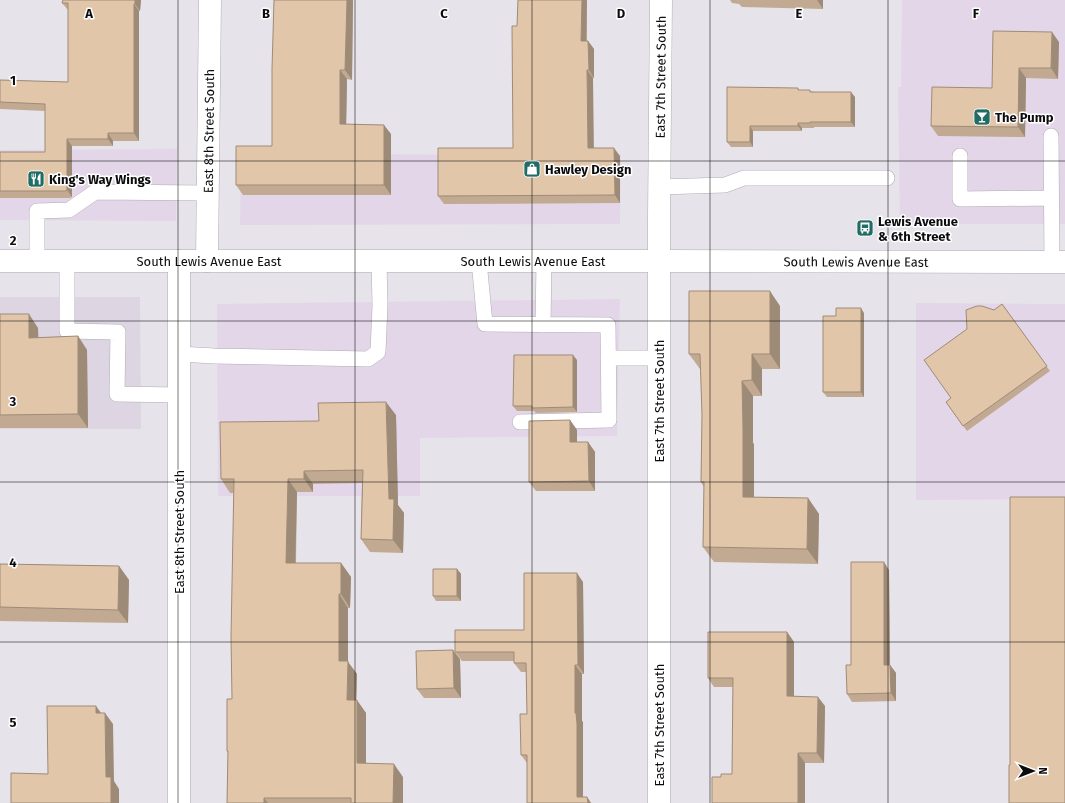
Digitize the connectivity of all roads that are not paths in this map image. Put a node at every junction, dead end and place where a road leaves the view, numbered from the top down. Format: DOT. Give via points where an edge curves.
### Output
graph roads {
  1 [pos="210,0"];
  2 [pos="661,0"];
  3 [pos="1051,136"];
  4 [pos="960,156"];
  5 [pos="887,178"];
  6 [pos="660,187"];
  7 [pos="208,193"];
  8 [pos="1051,198"];
  9 [pos="0,261"];
  10 [pos="37,261"];
  11 [pos="67,261"];
  12 [pos="179,261"];
  13 [pos="207,261"];
  14 [pos="379,261"];
  15 [pos="479,261"];
  16 [pos="544,261"];
  17 [pos="659,261"];
  18 [pos="1058,262"];
  19 [pos="543,324"];
  20 [pos="179,354"];
  21 [pos="608,358"];
  22 [pos="659,358"];
  23 [pos="179,395"];
  24 [pos="520,422"];
  25 [pos="179,803"];
  26 [pos="659,803"];
  1 -- 7 [label="street, East 8th Street South"];
  2 -- 6 [label="street, East 7th Street South"];
  3 -- 8 [label="lane"];
  4 -- 8 [label="lane" via="960,199"];
  5 -- 6 [label="lane" via="744,178 725,186"];
  6 -- 17 [label="street, East 7th Street South"];
  7 -- 10 [label="lane" via="95,192 69,210 37,211"];
  7 -- 13 [label="street, East 8th Street South"];
  8 -- 18 [label="lane"];
  9 -- 10 [label="street, South Lewis Avenue East"];
  10 -- 11 [label="street, South Lewis Avenue East"];
  11 -- 12 [label="street, South Lewis Avenue East"];
  11 -- 23 [label="lane" via="67,331 118,332 117,394"];
  12 -- 13 [label="street, South Lewis Avenue East"];
  12 -- 20 [label="street, East 8th Street South"];
  13 -- 14 [label="street, South Lewis Avenue East"];
  14 -- 15 [label="street, South Lewis Avenue East"];
  14 -- 20 [label="lane" via="378,352 368,359"];
  15 -- 16 [label="street, South Lewis Avenue East"];
  15 -- 19 [label="lane" via="485,324"];
  16 -- 17 [label="street, South Lewis Avenue East"];
  16 -- 19 [label="lane"];
  17 -- 18 [label="street, South Lewis Avenue East"];
  17 -- 22 [label="street, East 7th Street South"];
  19 -- 21 [label="lane" via="608,325"];
  20 -- 23 [label="street, East 8th Street South"];
  21 -- 22 [label="lane"];
  21 -- 24 [label="lane" via="609,420"];
  22 -- 26 [label="street, East 7th Street South"];
  23 -- 25 [label="street, East 8th Street South"];
}
